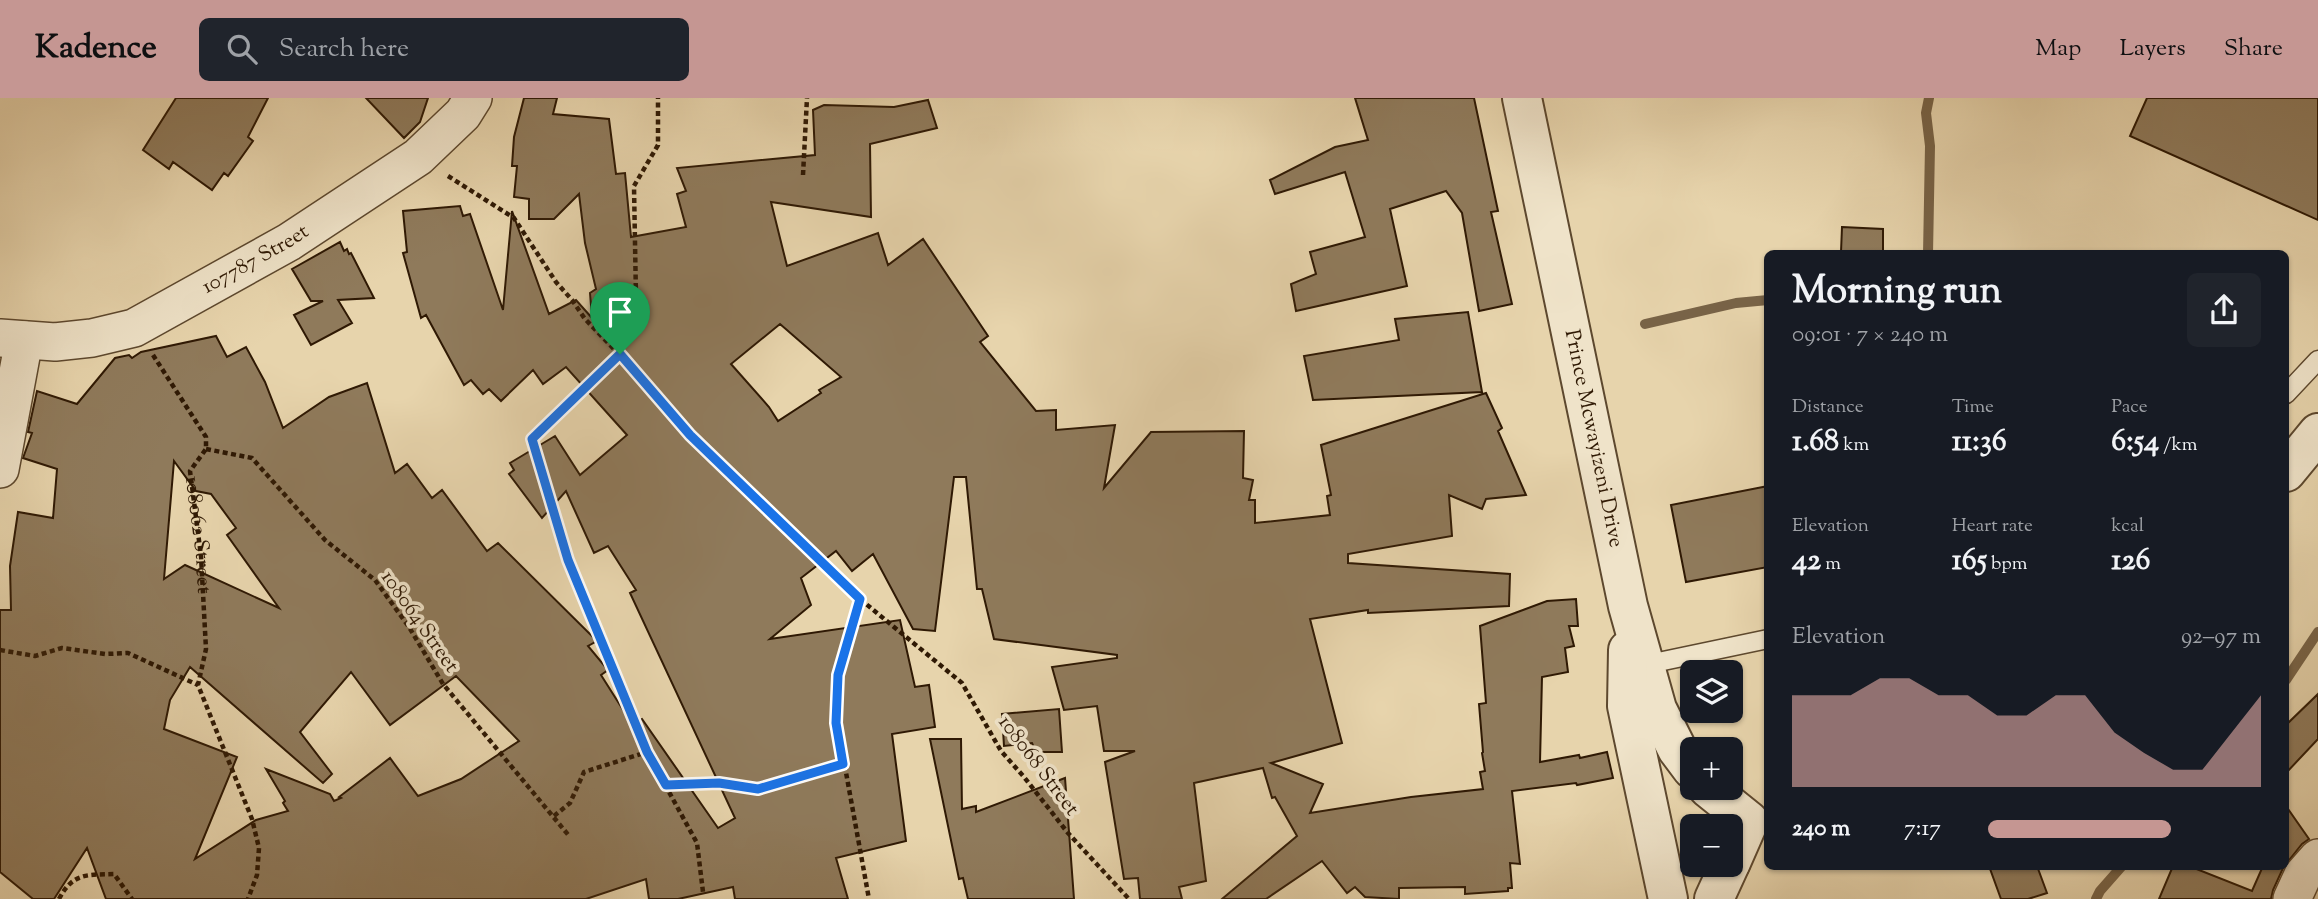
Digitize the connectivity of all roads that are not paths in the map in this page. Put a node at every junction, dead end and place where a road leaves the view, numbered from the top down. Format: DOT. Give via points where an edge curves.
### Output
graph roads {
  1 [pos="474,98"];
  2 [pos="1522,98"];
  3 [pos="12,339"];
  4 [pos="2318,360"];
  5 [pos="2289,391"];
  6 [pos="2318,433"];
  7 [pos="2289,468"];
  8 [pos="0,469"];
  9 [pos="1628,606"];
  10 [pos="1764,640"];
  11 [pos="1644,665"];
  12 [pos="1680,753"];
  13 [pos="1737,800"];
  14 [pos="1758,809"];
  15 [pos="1743,838"];
  16 [pos="2318,858"];
  17 [pos="1724,877"];
  18 [pos="1668,899"];
  19 [pos="1714,899"];
  20 [pos="2292,899"];
  1 -- 3 [label="street, 107787 Street" via="418,157 289,242 134,328 55,342"];
  2 -- 9 [label="street, Prince Mcwayizeni Drive"];
  3 -- 8 [label="street"];
  4 -- 5 [label="lane"];
  6 -- 7 [label="street"];
  9 -- 11 [label="street, Prince Mcwayizeni Drive"];
  9 -- 18 [label="street" via="1627,706"];
  10 -- 11 [label="lane"];
  11 -- 12 [label="street, Prince Mcwayizeni Drive" via="1657,709"];
  13 -- 14 [label="street"];
  14 -- 15 [label="street"];
  16 -- 20 [label="street" via="2303,875"];
  17 -- 19 [label="street"];
}
